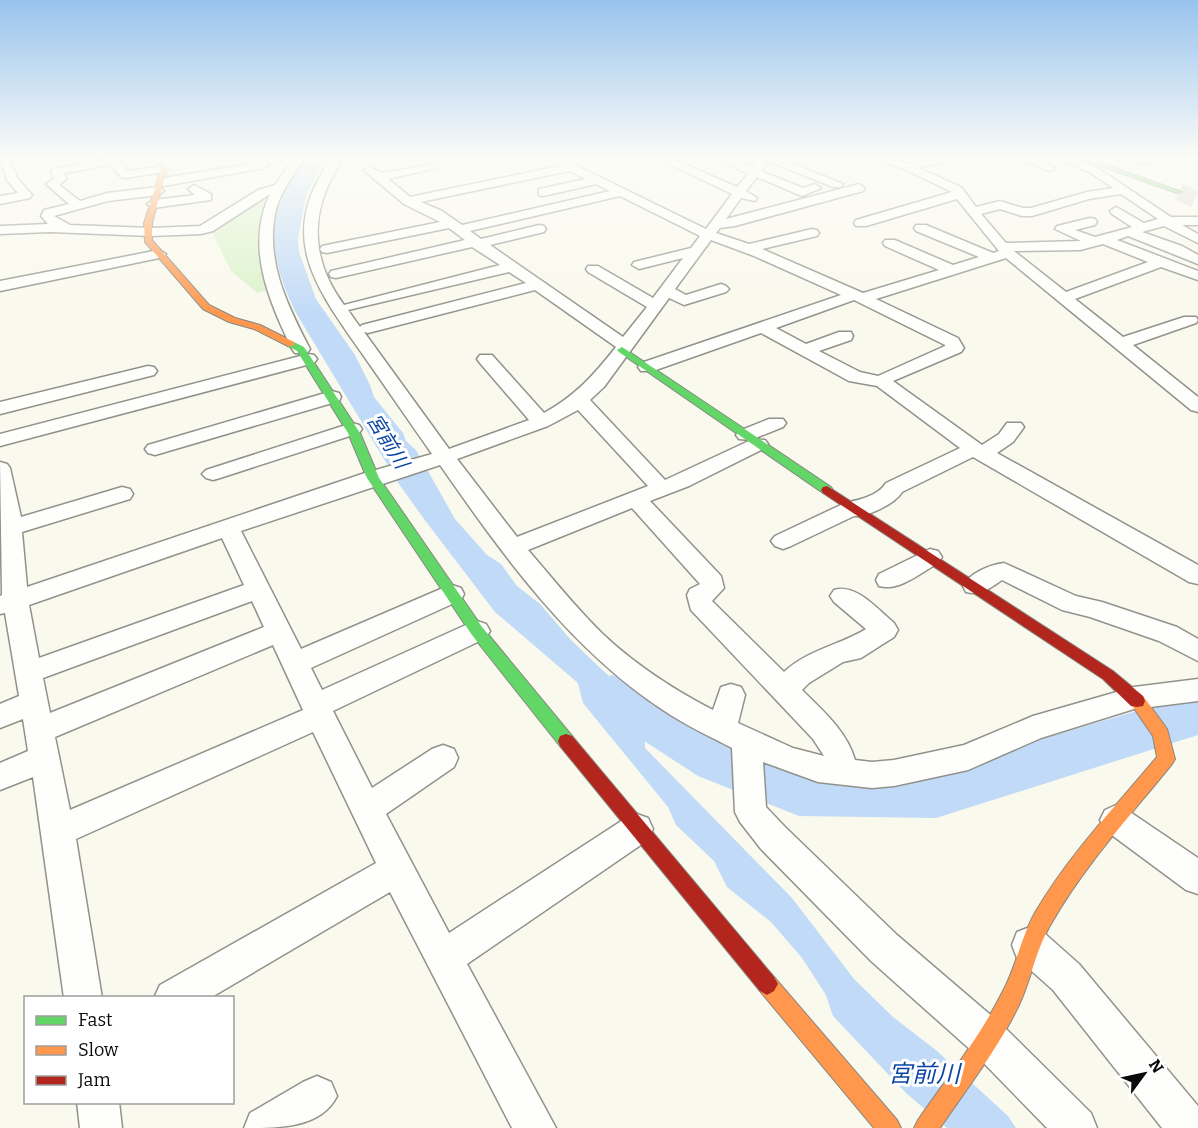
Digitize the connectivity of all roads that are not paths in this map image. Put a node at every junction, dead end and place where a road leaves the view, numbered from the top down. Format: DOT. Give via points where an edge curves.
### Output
graph roads {
  1 [pos="56,211"];
  2 [pos="152,211"];
  3 [pos="235,211"];
  4 [pos="270,211"];
  5 [pos="311,211"];
  6 [pos="430,211"];
  7 [pos="438,211"];
  8 [pos="558,211"];
  9 [pos="660,211"];
  10 [pos="727,211"];
  11 [pos="776,211"];
  12 [pos="848,211"];
  13 [pos="897,211"];
  14 [pos="905,211"];
  15 [pos="979,211"];
  16 [pos="1116,211"];
  17 [pos="1152,211"];
  18 [pos="433,212"];
  19 [pos="900,212"];
  20 [pos="974,212"];
  21 [pos="197,218"];
  22 [pos="1198,219"];
  23 [pos="1165,220"];
  24 [pos="1090,222"];
  25 [pos="454,227"];
  26 [pos="147,228"];
  27 [pos="208,228"];
  28 [pos="229,228"];
  29 [pos="538,228"];
  30 [pos="921,228"];
  31 [pos="1143,228"];
  32 [pos="72,229"];
  33 [pos="711,229"];
  34 [pos="0,230"];
  35 [pos="1044,232"];
  36 [pos="1129,232"];
  37 [pos="812,233"];
  38 [pos="1198,238"];
  39 [pos="1093,242"];
  40 [pos="22,243"];
  41 [pos="476,243"];
  42 [pos="890,243"];
  43 [pos="747,249"];
  44 [pos="695,251"];
  45 [pos="1001,253"];
  46 [pos="159,254"];
  47 [pos="1197,260"];
  48 [pos="644,262"];
  49 [pos="1161,262"];
  50 [pos="335,266"];
  51 [pos="510,267"];
  52 [pos="593,269"];
  53 [pos="952,270"];
  54 [pos="1198,276"];
  55 [pos="536,285"];
  56 [pos="0,286"];
  57 [pos="666,290"];
  58 [pos="722,290"];
  59 [pos="858,297"];
  60 [pos="1063,298"];
  61 [pos="655,305"];
  62 [pos="351,306"];
  63 [pos="1190,320"];
  64 [pos="1092,322"];
  65 [pos="1067,324"];
  66 [pos="762,327"];
  67 [pos="368,328"];
  68 [pos="845,336"];
  69 [pos="1120,344"];
  70 [pos="623,348"];
  71 [pos="805,350"];
  72 [pos="486,359"];
  73 [pos="308,360"];
  74 [pos="647,368"];
  75 [pos="148,371"];
  76 [pos="883,382"];
  77 [pos="332,397"];
  78 [pos="579,400"];
  79 [pos="1198,406"];
  80 [pos="0,408"];
  81 [pos="541,422"];
  82 [pos="776,423"];
  83 [pos="1014,427"];
  84 [pos="352,429"];
  85 [pos="73,438"];
  86 [pos="752,439"];
  87 [pos="0,440"];
  88 [pos="155,449"];
  89 [pos="978,452"];
  90 [pos="440,457"];
  91 [pos="0,468"];
  92 [pos="213,474"];
  93 [pos="377,477"];
  94 [pos="661,488"];
  95 [pos="122,494"];
  96 [pos="634,498"];
  97 [pos="855,509"];
  98 [pos="10,528"];
  99 [pos="229,529"];
  100 [pos="783,541"];
  101 [pos="511,548"];
  102 [pos="930,557"];
  103 [pos="1198,576"];
  104 [pos="975,586"];
  105 [pos="258,589"];
  106 [pos="452,594"];
  107 [pos="7,602"];
  108 [pos="477,631"];
  109 [pos="279,632"];
  110 [pos="1198,651"];
  111 [pos="295,663"];
  112 [pos="784,690"];
  113 [pos="1198,690"];
  114 [pos="731,695"];
  115 [pos="1139,702"];
  116 [pos="318,711"];
  117 [pos="37,715"];
  118 [pos="0,716"];
  119 [pos="738,741"];
  120 [pos="443,758"];
  121 [pos="844,773"];
  122 [pos="0,777"];
  123 [pos="366,810"];
  124 [pos="1116,820"];
  125 [pos="637,829"];
  126 [pos="58,831"];
  127 [pos="396,870"];
  128 [pos="1198,878"];
  129 [pos="1030,945"];
  130 [pos="444,958"];
  131 [pos="82,996"];
  132 [pos="176,996"];
  133 [pos="982,1045"];
  134 [pos="317,1096"];
  135 [pos="98,1104"];
  136 [pos="101,1128"];
  137 [pos="265,1128"];
  138 [pos="536,1128"];
  139 [pos="889,1128"];
  140 [pos="926,1128"];
  141 [pos="1076,1128"];
  142 [pos="1189,1128"];
  1 -- 32 [label="street" via="47,216"];
  2 -- 26 [label="street"];
  3 -- 27 [label="street"];
  4 -- 73 [label="street" via="268,269 278,305"];
  5 -- 50 [label="street" via="311,249"];
  6 -- 18 [label="street"];
  7 -- 18 [label="street"];
  8 -- 25 [label="street"];
  9 -- 33 [label="street"];
  10 -- 33 [label="street"];
  11 -- 33 [label="street"];
  12 -- 19 [label="street"];
  13 -- 19 [label="street"];
  14 -- 19 [label="street"];
  15 -- 20 [label="street"];
  16 -- 31 [label="street"];
  17 -- 23 [label="street"];
  18 -- 25 [label="street"];
  20 -- 45 [label="street"];
  21 -- 26 [label="street"];
  22 -- 23 [label="street"];
  23 -- 31 [label="street"];
  23 -- 38 [label="street"];
  24 -- 39 [label="street" via="1062,230"];
  25 -- 41 [label="street"];
  25 -- 50 [label="street"];
  26 -- 27 [label="street"];
  26 -- 32 [label="street"];
  26 -- 46 [label="street" via="148,240"];
  27 -- 28 [label="street"];
  29 -- 41 [label="street"];
  30 -- 45 [label="street"];
  31 -- 36 [label="street"];
  32 -- 34 [label="street"];
  32 -- 40 [label="street"];
  33 -- 43 [label="street"];
  33 -- 44 [label="street"];
  35 -- 39 [label="street"];
  36 -- 39 [label="street"];
  36 -- 47 [label="street"];
  37 -- 43 [label="street"];
  39 -- 45 [label="street"];
  39 -- 49 [label="street"];
  41 -- 50 [label="street" via="417,258"];
  41 -- 51 [label="street"];
  42 -- 53 [label="street"];
  43 -- 59 [label="street"];
  44 -- 48 [label="street"];
  44 -- 57 [label="street"];
  45 -- 53 [label="street"];
  45 -- 60 [label="street"];
  46 -- 56 [label="street"];
  46 -- 73 [label="street" via="206,307 257,327"];
  49 -- 54 [label="street"];
  49 -- 60 [label="street"];
  50 -- 90 [label="street" via="331,298 420,408"];
  51 -- 55 [label="street"];
  51 -- 62 [label="street" via="378,293"];
  52 -- 61 [label="street"];
  53 -- 59 [label="street"];
  55 -- 67 [label="street" via="385,320"];
  55 -- 70 [label="street"];
  57 -- 58 [label="street" via="684,300"];
  57 -- 61 [label="street"];
  59 -- 66 [label="street"];
  59 -- 76 [label="street" via="956,346"];
  60 -- 64 [label="street"];
  61 -- 70 [label="street"];
  63 -- 69 [label="street"];
  64 -- 65 [label="street"];
  64 -- 69 [label="street"];
  66 -- 71 [label="street"];
  66 -- 74 [label="street"];
  68 -- 71 [label="street"];
  69 -- 79 [label="street"];
  70 -- 74 [label="street"];
  70 -- 78 [label="street"];
  71 -- 76 [label="street" via="855,377"];
  72 -- 81 [label="street"];
  73 -- 77 [label="street"];
  73 -- 85 [label="street"];
  73 -- 87 [label="street"];
  74 -- 86 [label="street"];
  75 -- 80 [label="street"];
  76 -- 89 [label="street"];
  77 -- 84 [label="street"];
  77 -- 88 [label="street"];
  78 -- 81 [label="street"];
  78 -- 94 [label="street"];
  81 -- 90 [label="street"];
  82 -- 86 [label="street"];
  83 -- 89 [label="street" via="1006,438"];
  84 -- 92 [label="street"];
  84 -- 93 [label="street"];
  86 -- 94 [label="street"];
  86 -- 97 [label="street"];
  89 -- 97 [label="street"];
  89 -- 103 [label="street"];
  90 -- 93 [label="street"];
  90 -- 101 [label="street"];
  91 -- 98 [label="street"];
  93 -- 99 [label="street"];
  93 -- 106 [label="street"];
  94 -- 96 [label="street"];
  95 -- 98 [label="street"];
  96 -- 101 [label="street"];
  96 -- 112 [label="street" via="712,582 712,588 699,595 700,604"];
  97 -- 100 [label="street"];
  97 -- 102 [label="street"];
  98 -- 107 [label="street"];
  99 -- 105 [label="street"];
  99 -- 107 [label="street"];
  101 -- 119 [label="street" via="603,649 674,703"];
  102 -- 104 [label="street"];
  102 -- 112 [label="street" via="867,597 885,630 852,651 838,652 799,675"];
  104 -- 110 [label="street" via="1004,571 1071,604 1168,634"];
  104 -- 115 [label="street" via="1108,675"];
  105 -- 109 [label="street"];
  105 -- 117 [label="street"];
  106 -- 108 [label="street"];
  106 -- 111 [label="street"];
  107 -- 117 [label="street"];
  108 -- 116 [label="street"];
  108 -- 125 [label="street"];
  109 -- 111 [label="street"];
  109 -- 117 [label="street"];
  111 -- 116 [label="street"];
  112 -- 121 [label="street" via="832,742"];
  113 -- 115 [label="street"];
  114 -- 119 [label="street"];
  115 -- 121 [label="street" via="1025,731 968,758 872,775"];
  115 -- 124 [label="street" via="1166,745 1166,759"];
  116 -- 123 [label="street"];
  116 -- 126 [label="street"];
  117 -- 118 [label="street"];
  117 -- 122 [label="street"];
  117 -- 126 [label="street"];
  119 -- 121 [label="street" via="818,769"];
  119 -- 133 [label="street" via="751,812"];
  120 -- 123 [label="street"];
  123 -- 127 [label="street"];
  124 -- 128 [label="street"];
  124 -- 129 [label="street" via="1074,871"];
  125 -- 130 [label="street"];
  125 -- 139 [label="street"];
  126 -- 131 [label="street"];
  127 -- 130 [label="street"];
  127 -- 132 [label="street"];
  129 -- 133 [label="street" via="1011,998"];
  129 -- 142 [label="street" via="1066,977"];
  130 -- 138 [label="street"];
  133 -- 140 [label="street"];
  133 -- 141 [label="street"];
  134 -- 137 [label="street"];
  135 -- 136 [label="street"];
}
